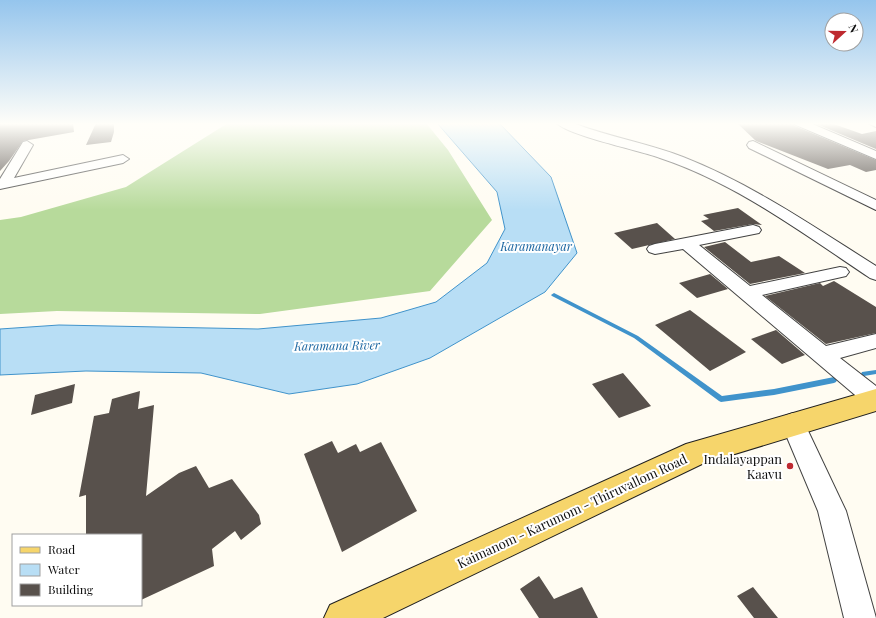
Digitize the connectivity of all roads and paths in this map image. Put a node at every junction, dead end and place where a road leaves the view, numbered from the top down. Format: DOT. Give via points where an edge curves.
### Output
graph roads {
  1 [pos="23,152"];
  2 [pos="655,152"];
  3 [pos="767,152"];
  4 [pos="123,160"];
  5 [pos="2,185"];
  6 [pos="876,206"];
  7 [pos="753,230"];
  8 [pos="686,243"];
  9 [pos="654,249"];
  10 [pos="840,272"];
  11 [pos="876,274"];
  12 [pos="746,293"];
  13 [pos="874,341"];
  14 [pos="822,355"];
  15 [pos="874,403"];
  16 [pos="793,424"];
  17 [pos="343,618"];
  18 [pos="860,618"];
  1 -- 5 [label="street"];
  2 -- 11 [label="street" via="679,160 751,194"];
  3 -- 6 [label="street"];
  4 -- 5 [label="street"];
  7 -- 8 [label="street"];
  8 -- 9 [label="street"];
  8 -- 12 [label="street"];
  10 -- 12 [label="street"];
  12 -- 14 [label="street"];
  13 -- 14 [label="street"];
  14 -- 15 [label="street"];
  15 -- 16 [label="main road, Kaimanom - Karumom - Thiruvallom Road"];
  16 -- 17 [label="main road, Kaimanom - Karumom - Thiruvallom Road" via="696,453"];
  16 -- 18 [label="street" via="832,511"];
}
